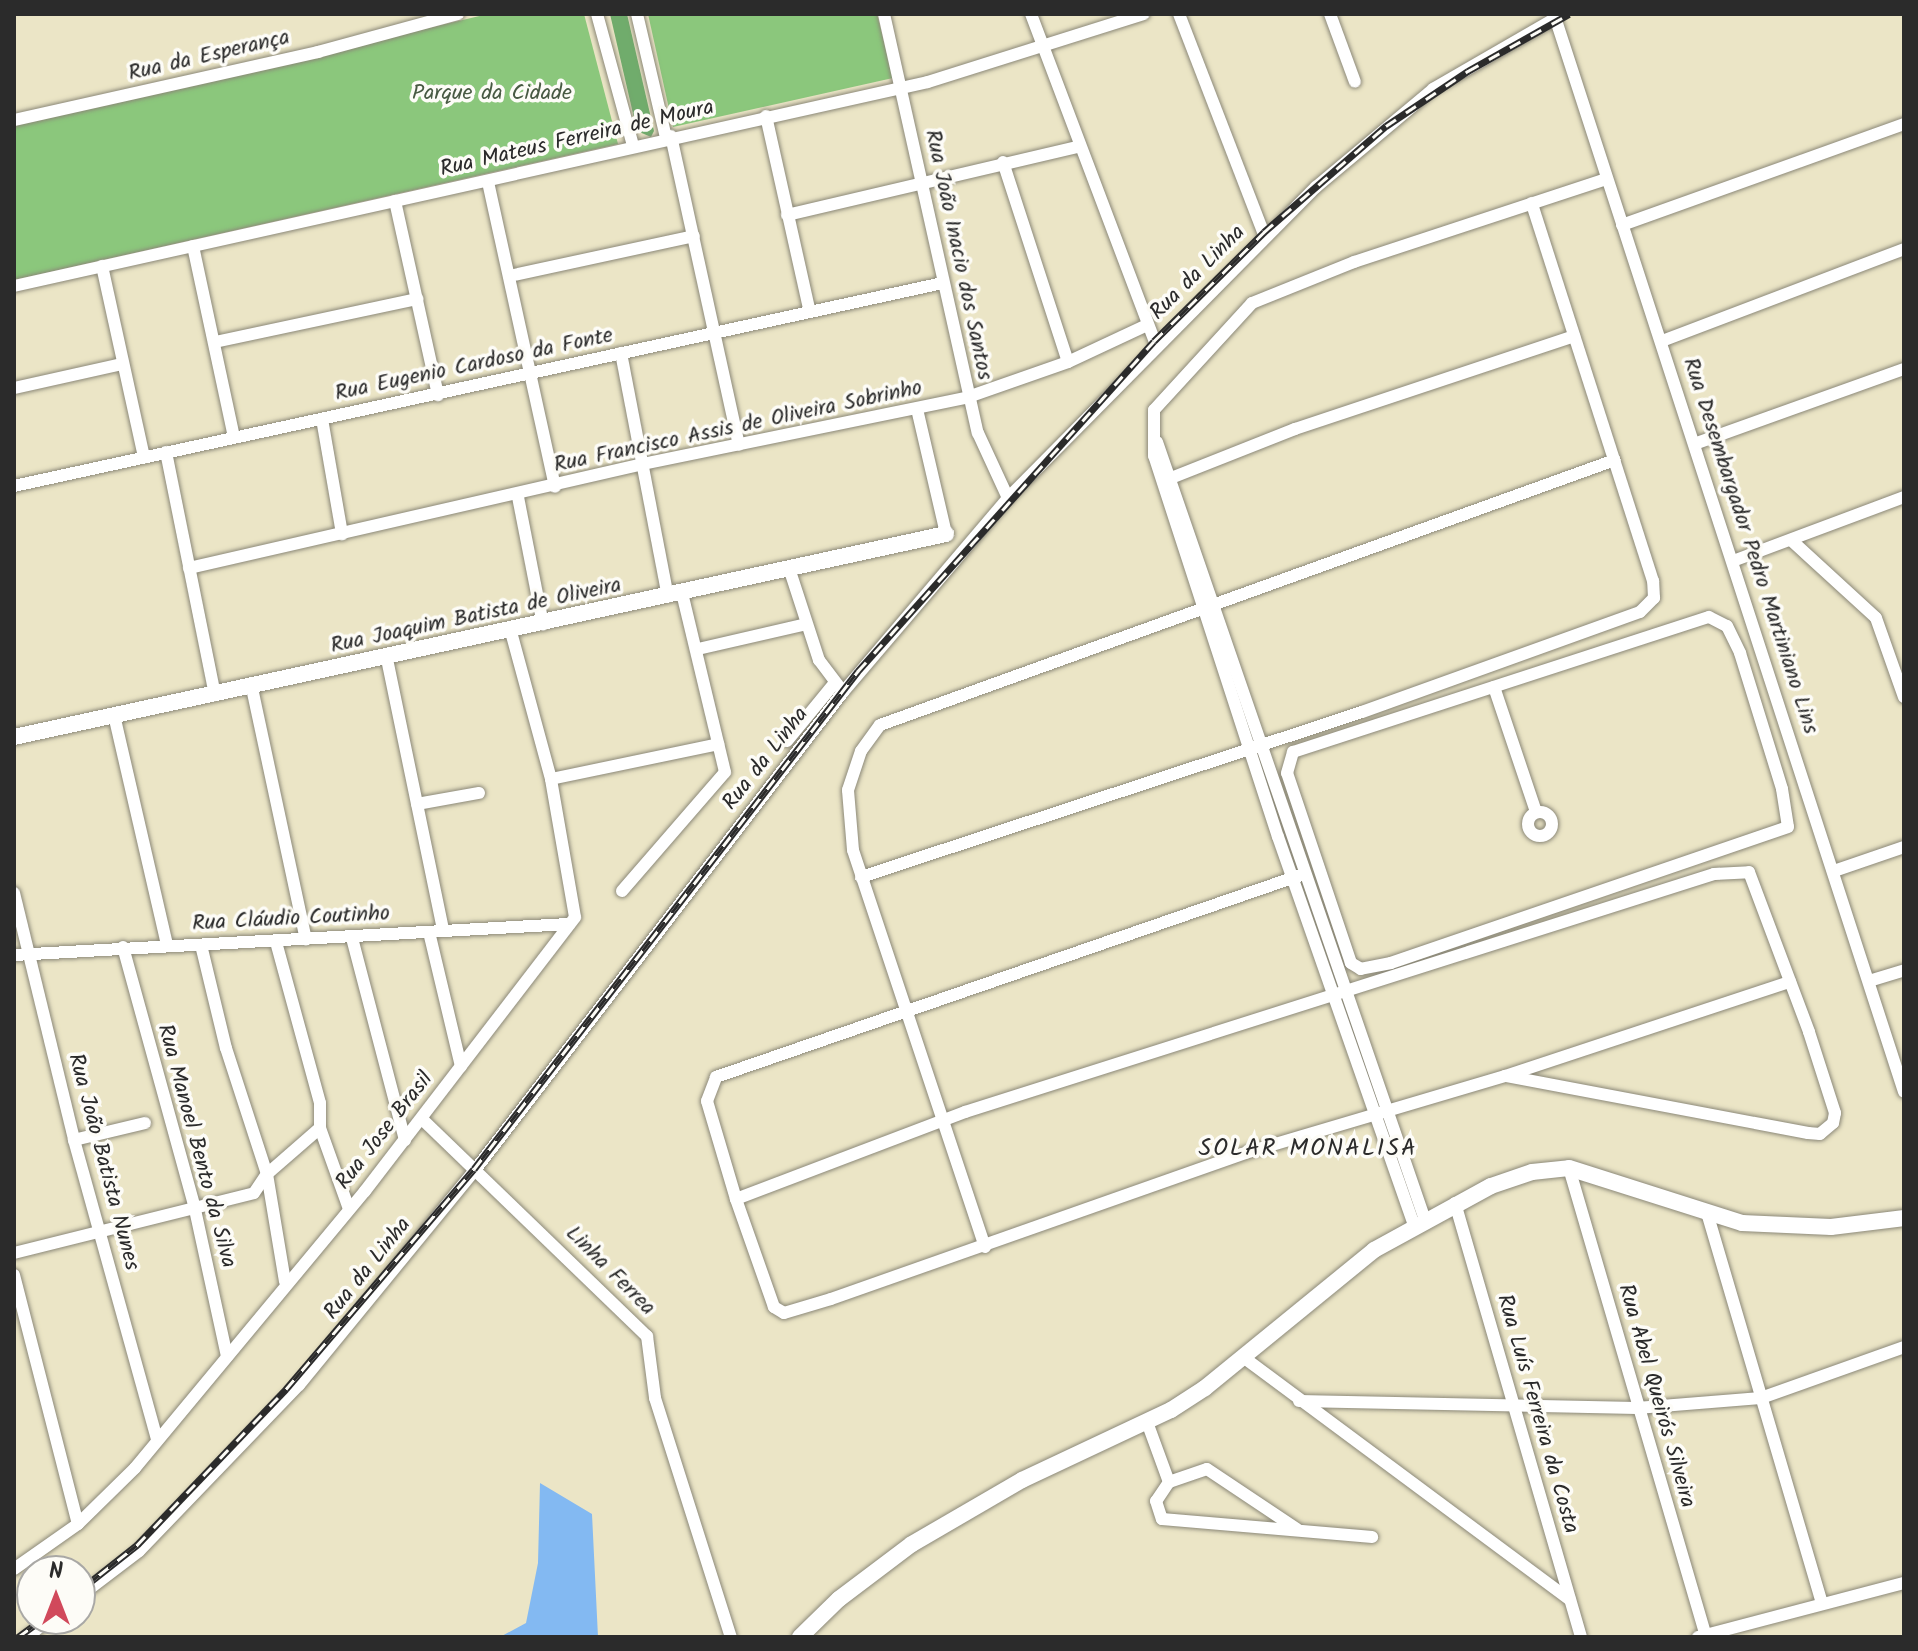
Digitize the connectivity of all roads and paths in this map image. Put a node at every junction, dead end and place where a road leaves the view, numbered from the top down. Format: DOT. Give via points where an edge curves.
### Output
graph roads {
  1 [pos="458,14"];
  2 [pos="597,14"];
  3 [pos="637,14"];
  4 [pos="884,14"];
  5 [pos="1031,14"];
  6 [pos="1144,14"];
  7 [pos="1179,14"];
  8 [pos="1330,14"];
  9 [pos="1555,16"];
  10 [pos="1043,48"];
  11 [pos="1355,82"];
  12 [pos="902,88"];
  13 [pos="766,116"];
  14 [pos="14,120"];
  15 [pos="1904,124"];
  16 [pos="668,137"];
  17 [pos="633,146"];
  18 [pos="1077,147"];
  19 [pos="1003,162"];
  20 [pos="1607,179"];
  21 [pos="488,182"];
  22 [pos="921,185"];
  23 [pos="395,201"];
  24 [pos="1532,203"];
  25 [pos="787,215"];
  26 [pos="1622,225"];
  27 [pos="1264,234"];
  28 [pos="694,236"];
  29 [pos="193,246"];
  30 [pos="1904,249"];
  31 [pos="102,266"];
  32 [pos="509,276"];
  33 [pos="943,283"];
  34 [pos="14,286"];
  35 [pos="417,299"];
  36 [pos="809,309"];
  37 [pos="1145,326"];
  38 [pos="715,330"];
  39 [pos="1574,336"];
  40 [pos="1662,341"];
  41 [pos="215,342"];
  42 [pos="1156,344"];
  43 [pos="621,353"];
  44 [pos="1068,362"];
  45 [pos="122,364"];
  46 [pos="1904,369"];
  47 [pos="530,372"];
  48 [pos="14,388"];
  49 [pos="438,395"];
  50 [pos="968,397"];
  51 [pos="917,409"];
  52 [pos="322,419"];
  53 [pos="234,437"];
  54 [pos="1697,443"];
  55 [pos="739,445"];
  56 [pos="166,452"];
  57 [pos="144,457"];
  58 [pos="1615,460"];
  59 [pos="643,464"];
  60 [pos="1168,480"];
  61 [pos="14,486"];
  62 [pos="555,487"];
  63 [pos="518,497"];
  64 [pos="1904,497"];
  65 [pos="1008,498"];
  66 [pos="342,534"];
  67 [pos="946,534"];
  68 [pos="1791,540"];
  69 [pos="1733,561"];
  70 [pos="189,568"];
  71 [pos="790,571"];
  72 [pos="675,595"];
  73 [pos="1208,604"];
  74 [pos="806,624"];
  75 [pos="543,625"];
  76 [pos="511,632"];
  77 [pos="698,649"];
  78 [pos="387,659"];
  79 [pos="1494,687"];
  80 [pos="252,688"];
  81 [pos="838,688"];
  82 [pos="215,695"];
  83 [pos="1904,697"];
  84 [pos="114,715"];
  85 [pos="1790,733"];
  86 [pos="14,737"];
  87 [pos="787,741"];
  88 [pos="1768,742"];
  89 [pos="718,744"];
  90 [pos="1254,745"];
  91 [pos="551,779"];
  92 [pos="479,793"];
  93 [pos="417,804"];
  94 [pos="1536,812"];
  95 [pos="1904,847"];
  96 [pos="1834,871"];
  97 [pos="861,877"];
  98 [pos="1299,877"];
  99 [pos="622,891"];
  100 [pos="14,893"];
  101 [pos="569,924"];
  102 [pos="443,930"];
  103 [pos="429,932"];
  104 [pos="352,938"];
  105 [pos="306,939"];
  106 [pos="276,942"];
  107 [pos="167,945"];
  108 [pos="201,945"];
  109 [pos="123,947"];
  110 [pos="28,952"];
  111 [pos="14,955"];
  112 [pos="1904,970"];
  113 [pos="1869,981"];
  114 [pos="1790,982"];
  115 [pos="1340,994"];
  116 [pos="905,1010"];
  117 [pos="461,1066"];
  118 [pos="1505,1076"];
  119 [pos="1904,1092"];
  120 [pos="1382,1115"];
  121 [pos="422,1119"];
  122 [pos="945,1119"];
  123 [pos="145,1123"];
  124 [pos="320,1128"];
  125 [pos="74,1140"];
  126 [pos="405,1140"];
  127 [pos="1569,1168"];
  128 [pos="475,1170"];
  129 [pos="267,1174"];
  130 [pos="736,1199"];
  131 [pos="1455,1203"];
  132 [pos="194,1205"];
  133 [pos="349,1209"];
  134 [pos="1708,1216"];
  135 [pos="1904,1218"];
  136 [pos="1419,1223"];
  137 [pos="100,1227"];
  138 [pos="985,1247"];
  139 [pos="14,1253"];
  140 [pos="14,1275"];
  141 [pos="285,1282"];
  142 [pos="1904,1347"];
  143 [pos="227,1356"];
  144 [pos="1243,1357"];
  145 [pos="1761,1398"];
  146 [pos="1299,1401"];
  147 [pos="1515,1404"];
  148 [pos="1637,1408"];
  149 [pos="1147,1422"];
  150 [pos="157,1440"];
  151 [pos="1169,1482"];
  152 [pos="78,1524"];
  153 [pos="1299,1531"];
  154 [pos="1372,1537"];
  155 [pos="14,1569"];
  156 [pos="1904,1583"];
  157 [pos="96,1584"];
  158 [pos="1570,1600"];
  159 [pos="1822,1603"];
  160 [pos="1702,1636"];
  161 [pos="731,1637"];
  162 [pos="800,1637"];
  163 [pos="1581,1637"];
  1 -- 14 [label="street, Rua da Esperança" via="318,52"];
  2 -- 17 [label="street"];
  3 -- 16 [label="street"];
  4 -- 12 [label="street, Rua João Inacio dos Santos"];
  5 -- 10 [label="street"];
  6 -- 10 [label="street, Rua Mateus Ferreira de Moura"];
  7 -- 27 [label="street"];
  8 -- 11 [label="street"];
  9 -- 20 [label="street, Rua Desembargador Pedro Martiniano Lins"];
  9 -- 27 [label="street, Rua da Linha" via="1424,97"];
  10 -- 12 [label="street, Rua Mateus Ferreira de Moura"];
  10 -- 18 [label="street"];
  12 -- 13 [label="street, Rua Mateus Ferreira de Moura"];
  12 -- 22 [label="street, Rua João Inacio dos Santos"];
  13 -- 16 [label="street, Rua Mateus Ferreira de Moura"];
  13 -- 25 [label="street"];
  15 -- 26 [label="street"];
  16 -- 17 [label="street, Rua Mateus Ferreira de Moura"];
  16 -- 28 [label="street"];
  17 -- 21 [label="street, Rua Mateus Ferreira de Moura"];
  18 -- 19 [label="street"];
  18 -- 37 [label="street"];
  19 -- 22 [label="street"];
  19 -- 44 [label="street"];
  20 -- 24 [label="street"];
  20 -- 26 [label="street, Rua Desembargador Pedro Martiniano Lins"];
  21 -- 23 [label="street, Rua Mateus Ferreira de Moura"];
  21 -- 32 [label="street"];
  22 -- 25 [label="street"];
  22 -- 33 [label="street, Rua João Inacio dos Santos"];
  23 -- 29 [label="street, Rua Mateus Ferreira de Moura"];
  23 -- 35 [label="street"];
  24 -- 39 [label="street"];
  24 -- 60 [label="street" via="1354,262 1252,303 1154,410 1153,436"];
  25 -- 36 [label="street"];
  26 -- 40 [label="street, Rua Desembargador Pedro Martiniano Lins"];
  27 -- 42 [label="street, Rua da Linha"];
  28 -- 32 [label="street"];
  28 -- 38 [label="street"];
  29 -- 31 [label="street, Rua Mateus Ferreira de Moura"];
  29 -- 41 [label="street"];
  30 -- 40 [label="street"];
  31 -- 34 [label="street, Rua Mateus Ferreira de Moura"];
  31 -- 45 [label="street"];
  32 -- 47 [label="street"];
  33 -- 36 [label="street, Rua Eugenio Cardoso da Fonte"];
  33 -- 50 [label="street, Rua João Inacio dos Santos"];
  35 -- 41 [label="street"];
  35 -- 49 [label="street"];
  36 -- 38 [label="street, Rua Eugenio Cardoso da Fonte"];
  37 -- 42 [label="street"];
  37 -- 44 [label="street, Rua Francisco Assis de Oliveira Sobrinho"];
  38 -- 43 [label="street, Rua Eugenio Cardoso da Fonte"];
  38 -- 55 [label="street"];
  39 -- 58 [label="street"];
  39 -- 60 [label="street" via="1295,429"];
  40 -- 54 [label="street, Rua Desembargador Pedro Martiniano Lins"];
  41 -- 53 [label="street"];
  42 -- 65 [label="street, Rua da Linha"];
  43 -- 47 [label="street, Rua Eugenio Cardoso da Fonte"];
  43 -- 59 [label="street"];
  44 -- 50 [label="street, Rua Francisco Assis de Oliveira Sobrinho"];
  45 -- 48 [label="street"];
  45 -- 57 [label="street"];
  46 -- 54 [label="street"];
  47 -- 49 [label="street, Rua Eugenio Cardoso da Fonte"];
  47 -- 62 [label="street"];
  49 -- 52 [label="street, Rua Eugenio Cardoso da Fonte"];
  50 -- 51 [label="street, Rua Francisco Assis de Oliveira Sobrinho"];
  50 -- 65 [label="street, Rua João Inacio dos Santos" via="986,458"];
  51 -- 55 [label="street, Rua Francisco Assis de Oliveira Sobrinho"];
  51 -- 67 [label="street"];
  52 -- 53 [label="street, Rua Eugenio Cardoso da Fonte"];
  52 -- 66 [label="street"];
  53 -- 56 [label="street, Rua Eugenio Cardoso da Fonte"];
  54 -- 69 [label="street, Rua Desembargador Pedro Martiniano Lins"];
  55 -- 59 [label="street, Rua Francisco Assis de Oliveira Sobrinho"];
  56 -- 57 [label="street, Rua Eugenio Cardoso da Fonte"];
  56 -- 70 [label="street"];
  57 -- 61 [label="street, Rua Eugenio Cardoso da Fonte"];
  58 -- 73 [label="street"];
  58 -- 90 [label="street" via="1653,581 1654,598 1640,612"];
  59 -- 62 [label="street, Rua Francisco Assis de Oliveira Sobrinho"];
  59 -- 72 [label="street"];
  60 -- 73 [label="street"];
  62 -- 63 [label="street, Rua Francisco Assis de Oliveira Sobrinho"];
  63 -- 66 [label="street, Rua Francisco Assis de Oliveira Sobrinho"];
  63 -- 75 [label="street"];
  64 -- 68 [label="street"];
  65 -- 81 [label="street, Rua da Linha"];
  66 -- 70 [label="street, Rua Francisco Assis de Oliveira Sobrinho"];
  67 -- 71 [label="main road, Rua Joaquim Batista de Oliveira"];
  68 -- 69 [label="street"];
  68 -- 83 [label="street" via="1876,618"];
  69 -- 85 [label="street, Rua Desembargador Pedro Martiniano Lins"];
  70 -- 82 [label="street"];
  71 -- 72 [label="main road, Rua Joaquim Batista de Oliveira"];
  71 -- 74 [label="street"];
  72 -- 75 [label="main road, Rua Joaquim Batista de Oliveira"];
  72 -- 77 [label="street"];
  73 -- 90 [label="street"];
  73 -- 97 [label="street" via="880,725 861,751 848,790"];
  74 -- 77 [label="street"];
  74 -- 81 [label="street"];
  75 -- 76 [label="main road, Rua Joaquim Batista de Oliveira"];
  76 -- 78 [label="main road, Rua Joaquim Batista de Oliveira"];
  76 -- 91 [label="street"];
  77 -- 89 [label="street"];
  78 -- 80 [label="main road, Rua Joaquim Batista de Oliveira"];
  78 -- 93 [label="street"];
  79 -- 88 [label="street" via="1695,619 1714,618 1731,632"];
  79 -- 88 [label="street" via="1311,745 1288,761 1291,787 1355,967 1405,959 1787,828 1789,815"];
  79 -- 94 [label="street"];
  80 -- 82 [label="main road, Rua Joaquim Batista de Oliveira"];
  80 -- 105 [label="street"];
  81 -- 87 [label="street"];
  81 -- 128 [label="street, Rua da Linha"];
  82 -- 84 [label="main road, Rua Joaquim Batista de Oliveira"];
  84 -- 86 [label="main road, Rua Joaquim Batista de Oliveira"];
  84 -- 107 [label="street"];
  85 -- 88 [label="street"];
  85 -- 96 [label="street, Rua Desembargador Pedro Martiniano Lins"];
  89 -- 91 [label="street"];
  89 -- 99 [label="street" via="723,779"];
  90 -- 97 [label="street"];
  90 -- 98 [label="street"];
  91 -- 101 [label="street" via="576,912"];
  92 -- 93 [label="street"];
  93 -- 102 [label="street"];
  95 -- 96 [label="street"];
  96 -- 113 [label="street, Rua Desembargador Pedro Martiniano Lins"];
  97 -- 116 [label="street"];
  98 -- 115 [label="street"];
  98 -- 116 [label="street"];
  100 -- 110 [label="street, Rua João Batista Nunes"];
  101 -- 102 [label="street, Rua Cláudio Coutinho"];
  101 -- 117 [label="street, Rua Jose Brasil"];
  102 -- 103 [label="street, Rua Cláudio Coutinho"];
  103 -- 104 [label="street, Rua Cláudio Coutinho"];
  103 -- 117 [label="street"];
  104 -- 105 [label="street, Rua Cláudio Coutinho"];
  104 -- 126 [label="street"];
  105 -- 106 [label="street, Rua Cláudio Coutinho"];
  106 -- 108 [label="street, Rua Cláudio Coutinho"];
  106 -- 124 [label="street" via="320,1103"];
  107 -- 108 [label="street, Rua Cláudio Coutinho"];
  107 -- 109 [label="street, Rua Cláudio Coutinho"];
  108 -- 129 [label="street" via="226,1048"];
  109 -- 110 [label="street, Rua Cláudio Coutinho"];
  109 -- 132 [label="street, Rua Manoel Bento da Silva"];
  110 -- 111 [label="street, Rua Cláudio Coutinho"];
  110 -- 125 [label="street, Rua João Batista Nunes"];
  112 -- 113 [label="street"];
  113 -- 119 [label="street, Rua Desembargador Pedro Martiniano Lins"];
  114 -- 115 [label="street" via="1749,872 1714,874"];
  114 -- 118 [label="street"];
  114 -- 118 [label="street" via="1835,1113 1820,1134"];
  115 -- 120 [label="street"];
  115 -- 122 [label="street"];
  116 -- 122 [label="street"];
  116 -- 130 [label="street" via="716,1077 707,1101"];
  117 -- 121 [label="street, Rua Jose Brasil"];
  118 -- 120 [label="street"];
  120 -- 136 [label="street"];
  120 -- 138 [label="street" via="1251,1151"];
  121 -- 126 [label="street, Rua Jose Brasil"];
  121 -- 128 [label="street, Linha Ferrea"];
  122 -- 130 [label="street"];
  122 -- 138 [label="street"];
  123 -- 125 [label="street"];
  124 -- 129 [label="street"];
  124 -- 133 [label="street"];
  125 -- 137 [label="street, Rua João Batista Nunes"];
  126 -- 133 [label="street, Rua Jose Brasil"];
  127 -- 131 [label="main road" via="1532,1172"];
  127 -- 134 [label="main road"];
  127 -- 148 [label="street, Rua Abel Queirós Silveira"];
  128 -- 157 [label="street, Rua da Linha" via="299,1385 139,1551"];
  128 -- 161 [label="street, Linha Ferrea" via="647,1336 655,1398"];
  129 -- 132 [label="street" via="254,1193"];
  129 -- 141 [label="street"];
  130 -- 138 [label="street" via="774,1307 784,1313"];
  131 -- 136 [label="main road"];
  131 -- 147 [label="street, Rua Luís Ferreira da Costa"];
  132 -- 137 [label="street"];
  132 -- 143 [label="street, Rua Manoel Bento da Silva"];
  133 -- 141 [label="street, Rua Jose Brasil"];
  134 -- 135 [label="main road" via="1798,1228"];
  134 -- 145 [label="street"];
  136 -- 144 [label="main road" via="1337,1276"];
  137 -- 139 [label="street"];
  137 -- 150 [label="street, Rua João Batista Nunes"];
  140 -- 152 [label="street"];
  141 -- 143 [label="street, Rua Jose Brasil"];
  142 -- 145 [label="street"];
  143 -- 150 [label="street, Rua Jose Brasil"];
  144 -- 146 [label="street"];
  144 -- 149 [label="main road" via="1205,1388"];
  145 -- 148 [label="street"];
  145 -- 159 [label="street"];
  146 -- 147 [label="street"];
  146 -- 158 [label="street"];
  147 -- 148 [label="street"];
  147 -- 158 [label="street, Rua Luís Ferreira da Costa"];
  148 -- 160 [label="street, Rua Abel Queirós Silveira"];
  149 -- 151 [label="street"];
  149 -- 162 [label="main road" via="958,1515 862,1581"];
  150 -- 152 [label="street, Rua Jose Brasil"];
  151 -- 153 [label="street" via="1207,1469"];
  151 -- 153 [label="street" via="1156,1501 1157,1512 1168,1522"];
  152 -- 155 [label="street, Rua Jose Brasil"];
  153 -- 154 [label="street"];
  156 -- 159 [label="street"];
  158 -- 163 [label="street, Rua Luís Ferreira da Costa"];
  159 -- 160 [label="street"];
}
